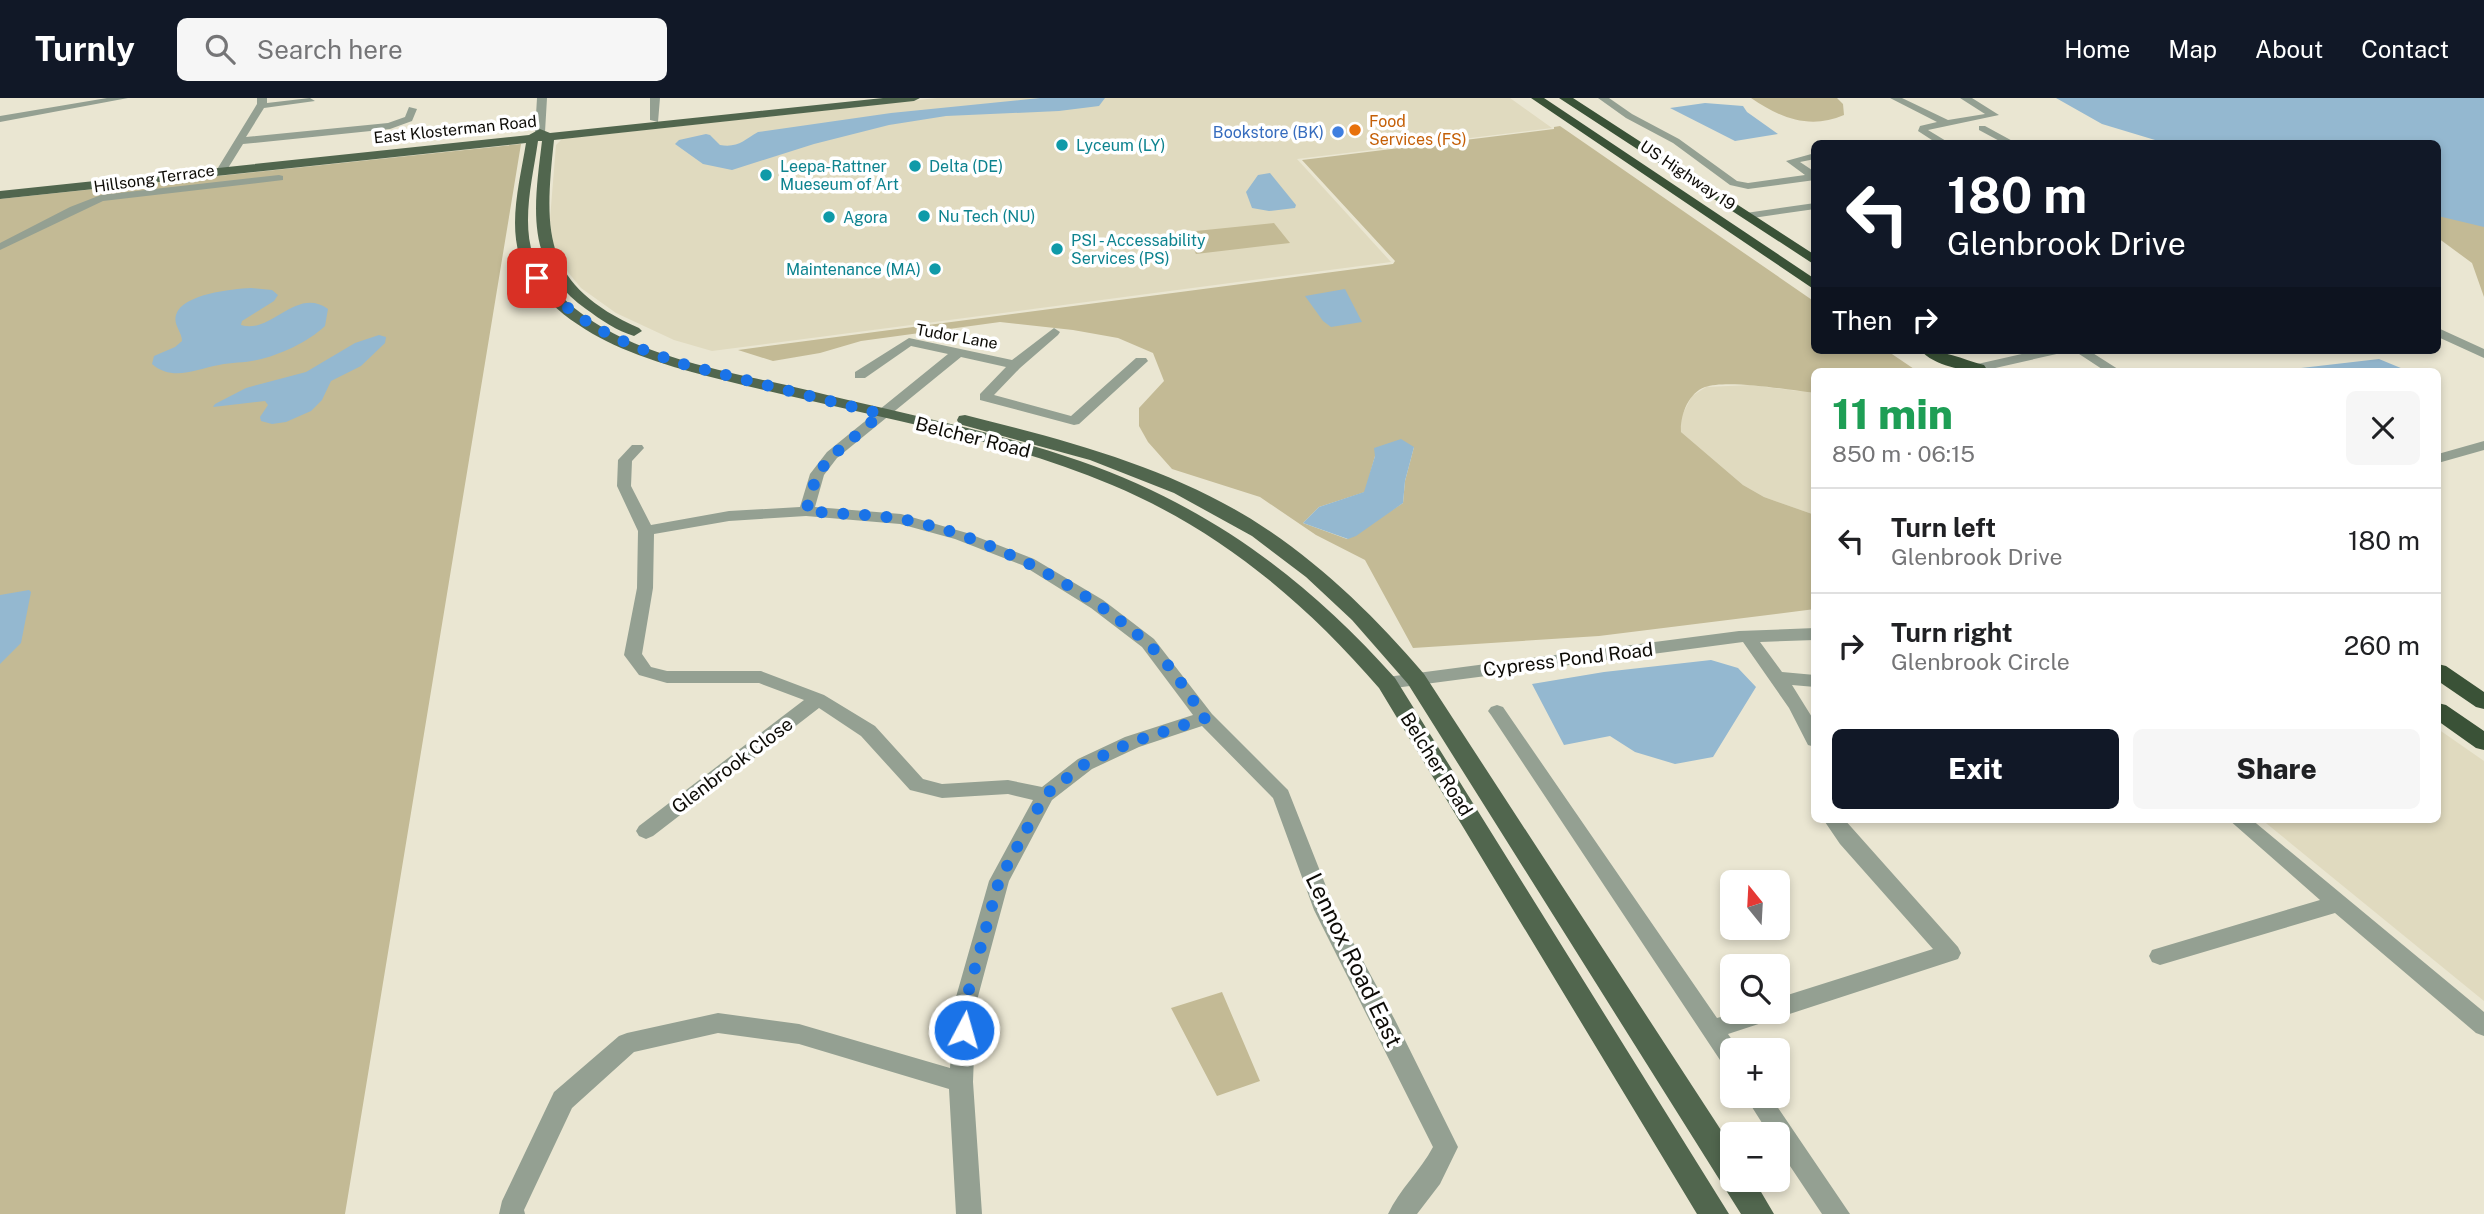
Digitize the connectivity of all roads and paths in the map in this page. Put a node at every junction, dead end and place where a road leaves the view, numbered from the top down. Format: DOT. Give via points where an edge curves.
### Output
graph roads {
  1 [pos="123,98"];
  2 [pos="542,98"];
  3 [pos="654,98"];
  4 [pos="863,98"];
  5 [pos="914,98"];
  6 [pos="1537,98"];
  7 [pos="1565,98"];
  8 [pos="1603,98"];
  9 [pos="1895,98"];
  10 [pos="1965,98"];
  11 [pos="310,101"];
  12 [pos="261,102"];
  13 [pos="411,114"];
  14 [pos="0,119"];
  15 [pos="655,120"];
  16 [pos="1946,123"];
  17 [pos="1982,128"];
  18 [pos="540,136"];
  19 [pos="1601,140"];
  20 [pos="1939,140"];
  21 [pos="2005,140"];
  22 [pos="240,141"];
  23 [pos="1811,157"];
  24 [pos="223,168"];
  25 [pos="1811,175"];
  26 [pos="1811,177"];
  27 [pos="279,178"];
  28 [pos="0,189"];
  29 [pos="0,195"];
  30 [pos="1811,207"];
  31 [pos="1746,216"];
  32 [pos="1724,225"];
  33 [pos="0,247"];
  34 [pos="1811,259"];
  35 [pos="1811,260"];
  36 [pos="1811,283"];
  37 [pos="1054,332"];
  38 [pos="2441,333"];
  39 [pos="960,352"];
  40 [pos="1915,354"];
  41 [pos="1936,354"];
  42 [pos="1956,354"];
  43 [pos="2006,354"];
  44 [pos="2036,354"];
  45 [pos="2086,354"];
  46 [pos="2484,354"];
  47 [pos="1141,361"];
  48 [pos="1015,365"];
  49 [pos="1975,366"];
  50 [pos="1936,368"];
  51 [pos="2109,368"];
  52 [pos="860,375"];
  53 [pos="888,408"];
  54 [pos="2484,445"];
  55 [pos="638,449"];
  56 [pos="2441,458"];
  57 [pos="806,511"];
  58 [pos="646,531"];
  59 [pos="1811,634"];
  60 [pos="1748,637"];
  61 [pos="2441,674"];
  62 [pos="1777,678"];
  63 [pos="1416,679"];
  64 [pos="1811,681"];
  65 [pos="1387,683"];
  66 [pos="818,699"];
  67 [pos="2484,702"];
  68 [pos="1497,710"];
  69 [pos="2441,712"];
  70 [pos="1205,718"];
  71 [pos="1811,732"];
  72 [pos="2484,742"];
  73 [pos="1045,795"];
  74 [pos="1836,823"];
  75 [pos="2243,823"];
  76 [pos="646,831"];
  77 [pos="2337,904"];
  78 [pos="2160,956"];
  79 [pos="1790,1004"];
  80 [pos="1729,1024"];
  81 [pos="2484,1026"];
  82 [pos="1713,1029"];
  83 [pos="1720,1040"];
  84 [pos="961,1082"];
  85 [pos="1765,1108"];
  86 [pos="1720,1154"];
  87 [pos="1745,1192"];
  88 [pos="512,1214"];
  89 [pos="969,1214"];
  90 [pos="1401,1214"];
  91 [pos="1714,1214"];
  92 [pos="1759,1214"];
  93 [pos="1837,1214"];
  1 -- 14 [label="street"];
  2 -- 18 [label="street"];
  3 -- 15 [label="street"];
  4 -- 15 [label="main road, East Klosterman Road"];
  5 -- 18 [label="main road, East Klosterman Road"];
  6 -- 19 [label="highway, US Highway 19"];
  7 -- 31 [label="highway, US Highway 19"];
  8 -- 26 [label="street" via="1741,186"];
  9 -- 16 [label="street"];
  10 -- 16 [label="street" via="1993,116"];
  11 -- 12 [label="street"];
  12 -- 22 [label="street"];
  13 -- 22 [label="street" via="390,126"];
  15 -- 18 [label="main road, East Klosterman Road"];
  16 -- 20 [label="street" via="1923,128"];
  17 -- 21 [label="street"];
  18 -- 24 [label="main road, East Klosterman Road"];
  18 -- 53 [label="main road, Belcher Road" via="542,239 553,268 580,298 628,328 682,349"];
  19 -- 31 [label="highway" via="1624,148 1716,209"];
  19 -- 32 [label="highway, US Highway 19"];
  22 -- 24 [label="street"];
  23 -- 25 [label="street" via="1791,161"];
  24 -- 28 [label="main road, East Klosterman Road"];
  24 -- 29 [label="main road, East Klosterman Road"];
  27 -- 33 [label="street, Hillsong Terrace" via="101,198"];
  30 -- 31 [label="street"];
  31 -- 34 [label="highway, US Highway 19"];
  32 -- 35 [label="highway" via="1751,230"];
  32 -- 36 [label="highway, US Highway 19"];
  37 -- 48 [label="street"];
  38 -- 46 [label="street"];
  39 -- 48 [label="street, Tudor Lane"];
  39 -- 52 [label="street, Tudor Lane" via="909,342"];
  39 -- 53 [label="street"];
  40 -- 50 [label="highway"];
  41 -- 49 [label="highway"];
  42 -- 49 [label="highway"];
  43 -- 49 [label="street"];
  44 -- 49 [label="street"];
  45 -- 51 [label="street"];
  47 -- 48 [label="street" via="1074,421 985,397"];
  53 -- 57 [label="street" via="817,474"];
  53 -- 63 [label="main road, Belcher Road" via="1088,453 1210,504 1295,557 1361,616"];
  53 -- 65 [label="main road, Belcher Road" via="1071,464 1188,514 1283,577 1356,646"];
  54 -- 56 [label="street"];
  55 -- 58 [label="street" via="625,460 624,486"];
  57 -- 58 [label="street" via="729,516"];
  57 -- 70 [label="street" via="901,519 1028,562 1097,604 1148,643"];
  58 -- 66 [label="street" via="645,588 633,655 645,671 667,677 761,677"];
  59 -- 60 [label="street, Cypress Pond Road"];
  60 -- 62 [label="street"];
  60 -- 63 [label="street, Cypress Pond Road"];
  61 -- 67 [label="highway"];
  62 -- 64 [label="street"];
  62 -- 71 [label="street"];
  63 -- 65 [label="street, Cypress Pond Road"];
  63 -- 86 [label="main road, Belcher Road"];
  65 -- 91 [label="main road, Belcher Road"];
  66 -- 73 [label="street" via="868,731 917,785 942,791 1008,786"];
  66 -- 76 [label="street, Glenbrook Close"];
  68 -- 82 [label="street"];
  69 -- 72 [label="highway"];
  70 -- 73 [label="street" via="1132,742 1085,764"];
  70 -- 90 [label="street, Lennox Road East" via="1281,795 1325,911 1446,1147 1431,1177"];
  73 -- 84 [label="street" via="999,881 965,1004"];
  74 -- 79 [label="street" via="1950,953"];
  75 -- 77 [label="street"];
  77 -- 78 [label="street"];
  77 -- 81 [label="street"];
  80 -- 82 [label="street"];
  82 -- 83 [label="street"];
  84 -- 88 [label="street" via="799,1034 718,1023 627,1043 563,1100"];
  84 -- 89 [label="street"];
  85 -- 93 [label="street"];
  87 -- 92 [label="main road"];
}
